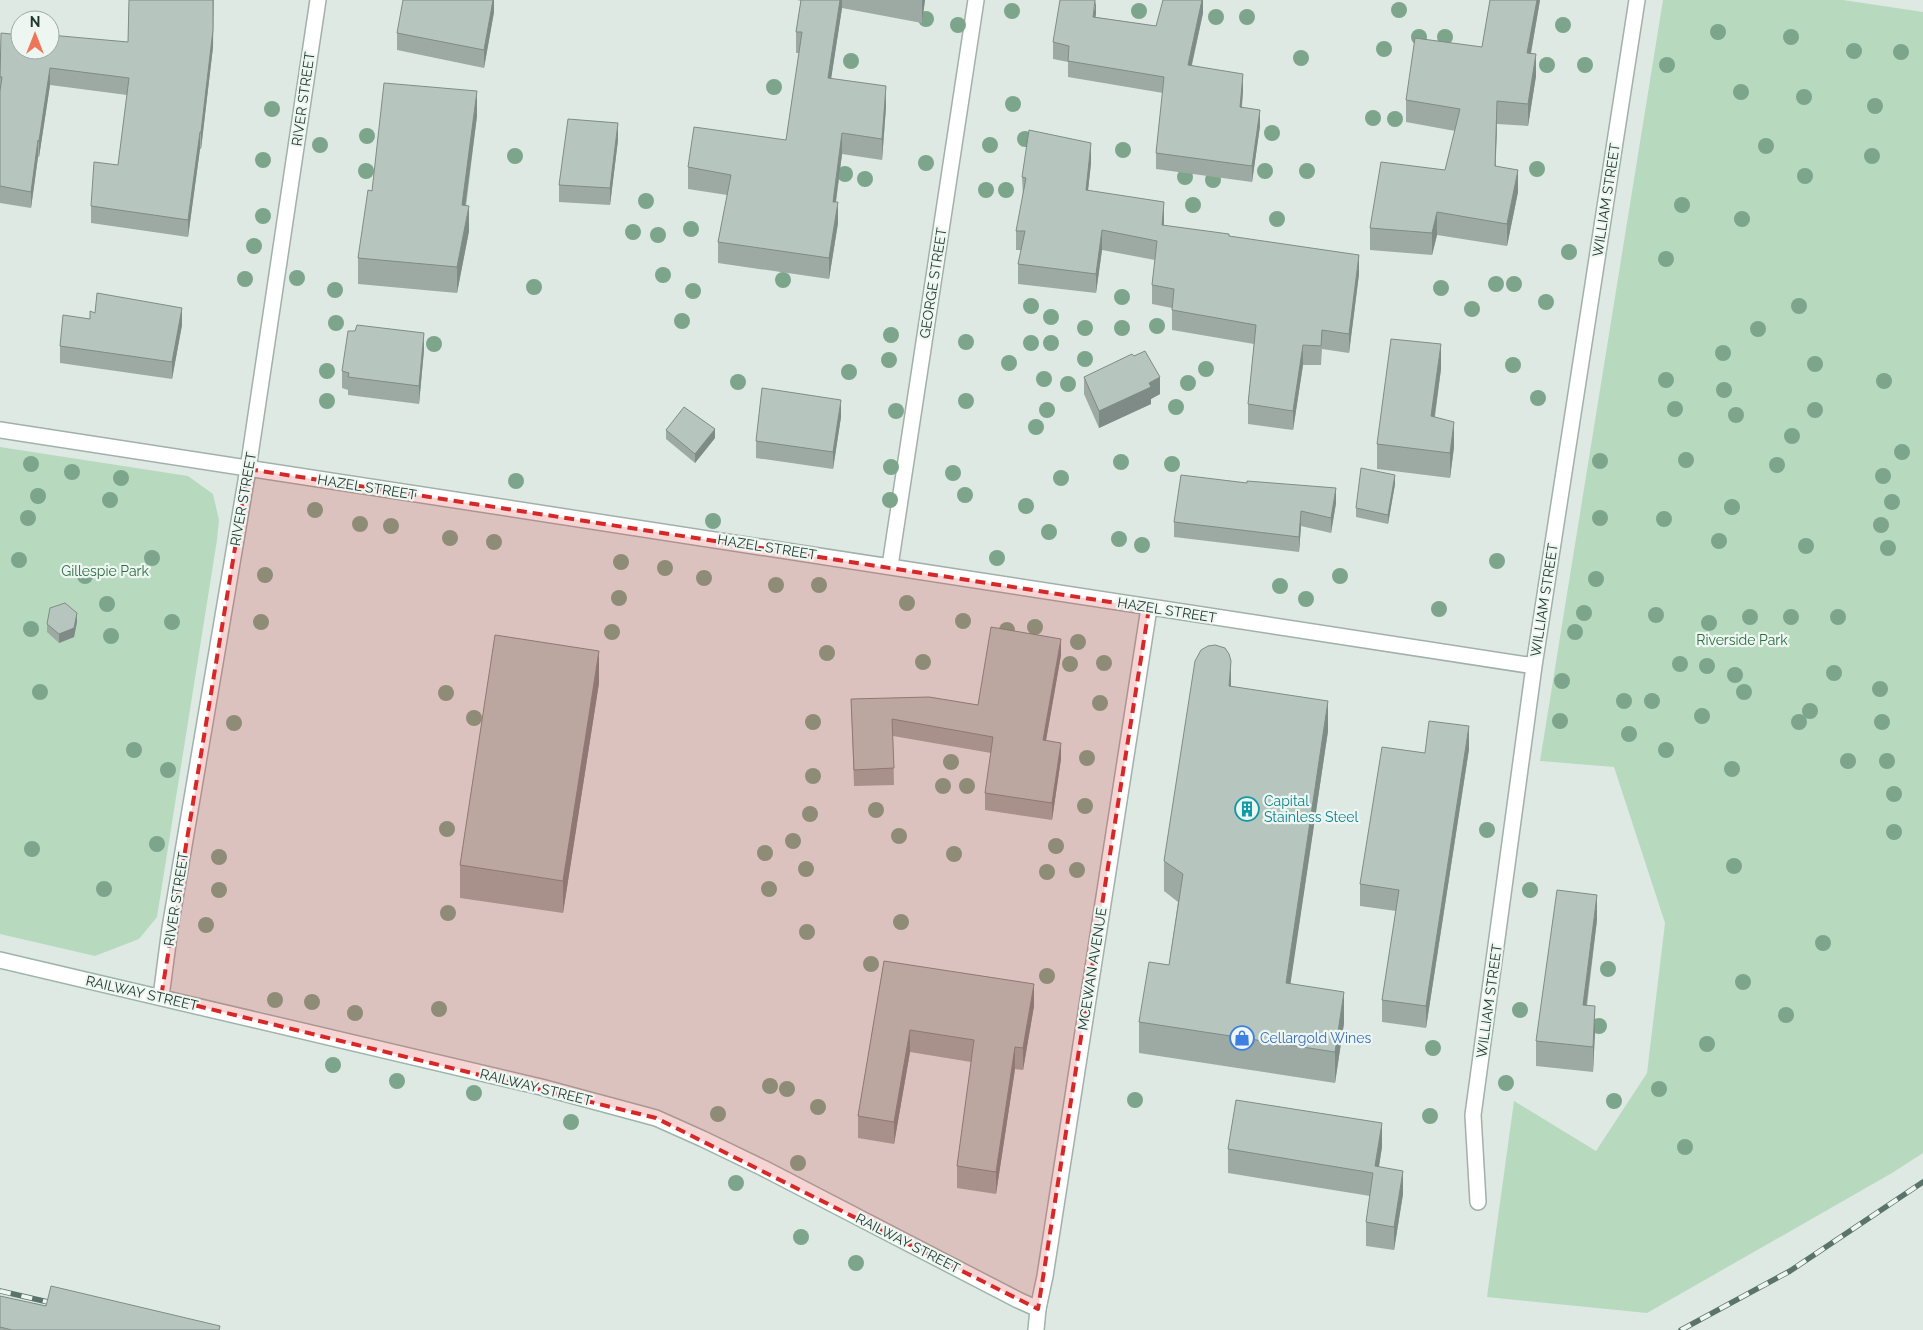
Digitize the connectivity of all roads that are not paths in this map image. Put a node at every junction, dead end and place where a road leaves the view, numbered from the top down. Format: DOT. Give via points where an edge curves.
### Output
graph roads {
  1 [pos="318,0"];
  2 [pos="976,0"];
  3 [pos="1637,0"];
  4 [pos="0,430"];
  5 [pos="248,469"];
  6 [pos="890,566"];
  7 [pos="1149,608"];
  8 [pos="1534,666"];
  9 [pos="0,960"];
  10 [pos="161,997"];
  11 [pos="1478,1202"];
  12 [pos="1038,1309"];
  13 [pos="1036,1330"];
  1 -- 5 [label="street, RIVER STREET"];
  2 -- 6 [label="street, GEORGE STREET"];
  3 -- 8 [label="street, WILLIAM STREET"];
  4 -- 5 [label="street, HAZEL STREET"];
  5 -- 6 [label="street, HAZEL STREET"];
  5 -- 10 [label="street, RIVER STREET"];
  6 -- 7 [label="street, HAZEL STREET"];
  7 -- 8 [label="street, HAZEL STREET"];
  7 -- 12 [label="street, MCEWAN AVENUE"];
  8 -- 11 [label="street, WILLIAM STREET" via="1473,1114"];
  9 -- 10 [label="street, RAILWAY STREET"];
  10 -- 12 [label="street, RAILWAY STREET" via="541,1087 656,1118 754,1164"];
  12 -- 13 [label="street, MCEWAN AVENUE"];
}
